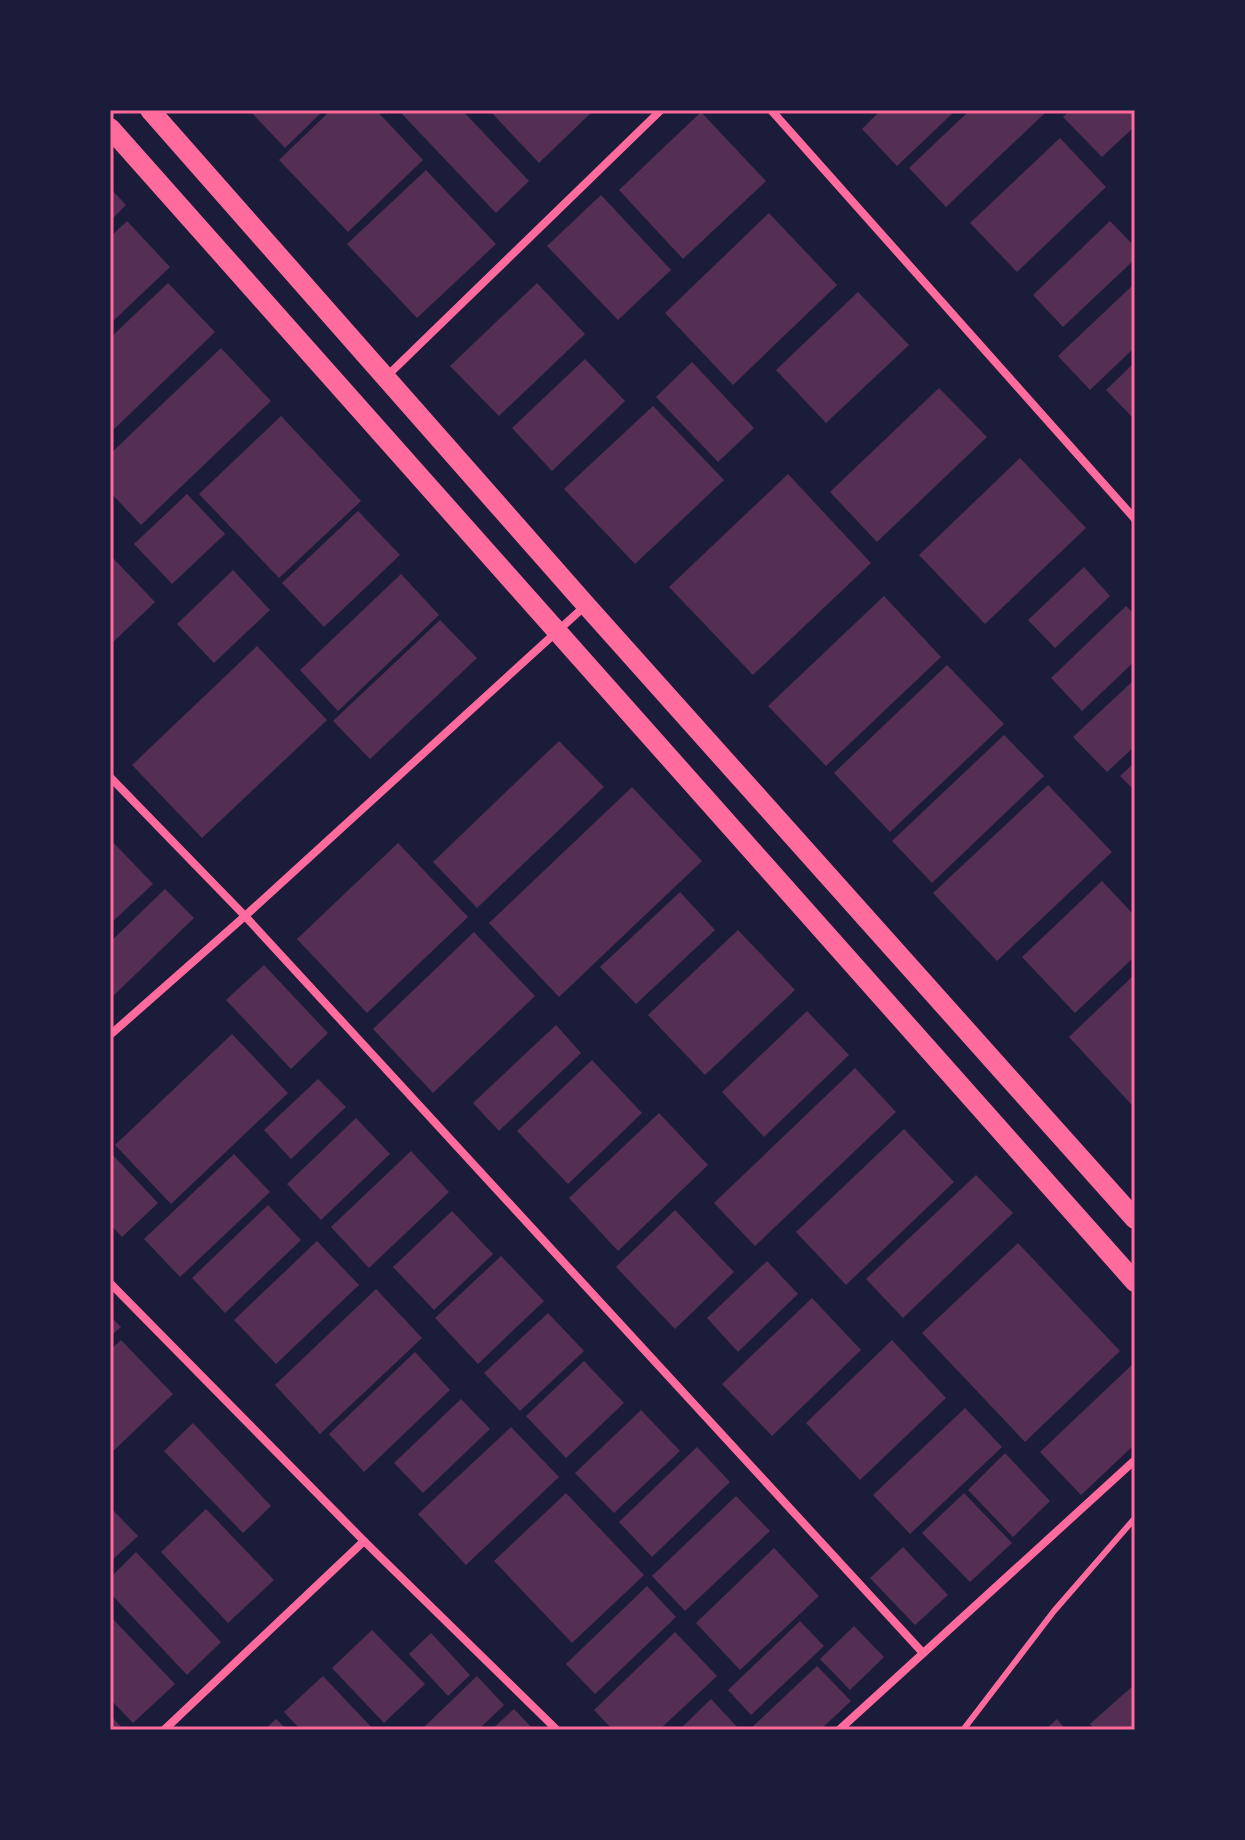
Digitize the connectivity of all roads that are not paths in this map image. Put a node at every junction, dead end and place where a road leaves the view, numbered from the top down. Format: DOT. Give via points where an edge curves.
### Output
graph roads {
  1 [pos="150,110"];
  2 [pos="661,110"];
  3 [pos="771,110"];
  4 [pos="110,128"];
  5 [pos="387,376"];
  6 [pos="1135,519"];
  7 [pos="586,605"];
  8 [pos="557,632"];
  9 [pos="110,777"];
  10 [pos="245,916"];
  11 [pos="110,1035"];
  12 [pos="1135,1219"];
  13 [pos="1135,1282"];
  14 [pos="110,1283"];
  15 [pos="1135,1460"];
  16 [pos="1135,1518"];
  17 [pos="364,1541"];
  18 [pos="923,1653"];
  19 [pos="164,1730"];
  20 [pos="557,1730"];
  21 [pos="839,1730"];
  22 [pos="963,1730"];
  1 -- 5 [label="main road"];
  2 -- 5 [label="street"];
  3 -- 6 [label="street"];
  4 -- 8 [label="main road"];
  5 -- 7 [label="main road"];
  7 -- 8 [label="street"];
  7 -- 12 [label="main road"];
  8 -- 10 [label="street"];
  8 -- 13 [label="main road"];
  9 -- 10 [label="street"];
  10 -- 11 [label="street"];
  10 -- 18 [label="street"];
  14 -- 17 [label="street"];
  15 -- 18 [label="street"];
  16 -- 22 [label="lane" via="1054,1611"];
  17 -- 19 [label="street"];
  17 -- 20 [label="street"];
  18 -- 21 [label="street"];
}
